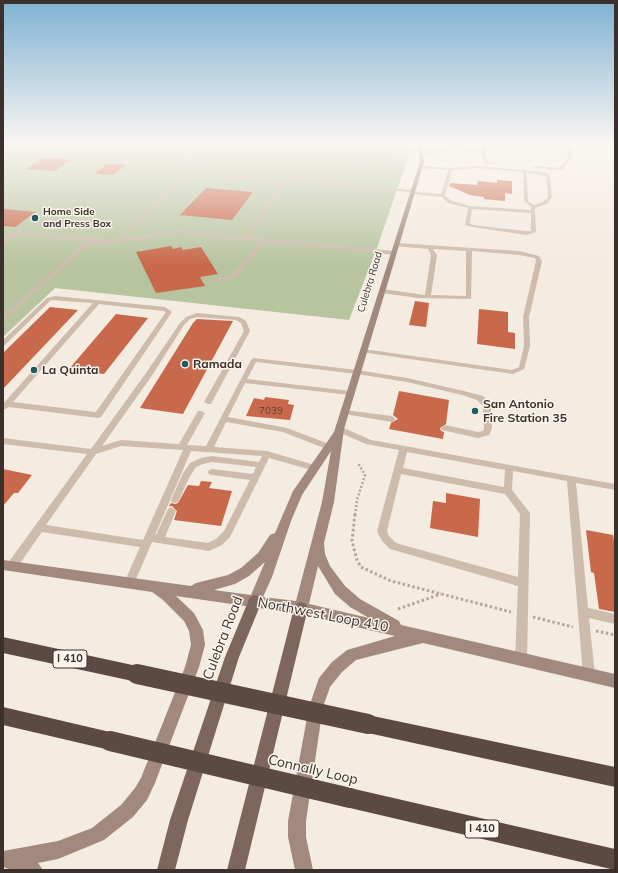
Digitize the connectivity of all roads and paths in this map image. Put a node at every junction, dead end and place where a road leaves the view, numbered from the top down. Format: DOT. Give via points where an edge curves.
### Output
graph roads {
  1 [pos="283,182"];
  2 [pos="178,183"];
  3 [pos="293,183"];
  4 [pos="416,183"];
  5 [pos="446,183"];
  6 [pos="525,183"];
  7 [pos="549,183"];
  8 [pos="413,192"];
  9 [pos="442,196"];
  10 [pos="470,207"];
  11 [pos="533,210"];
  12 [pos="3,232"];
  13 [pos="16,233"];
  14 [pos="246,238"];
  15 [pos="123,240"];
  16 [pos="265,240"];
  17 [pos="102,241"];
  18 [pos="3,243"];
  19 [pos="396,245"];
  20 [pos="430,248"];
  21 [pos="469,249"];
  22 [pos="394,253"];
  23 [pos="216,280"];
  24 [pos="382,291"];
  25 [pos="428,296"];
  26 [pos="97,302"];
  27 [pos="3,319"];
  28 [pos="3,344"];
  29 [pos="363,351"];
  30 [pos="357,372"];
  31 [pos="243,381"];
  32 [pos="350,393"];
  33 [pos="208,402"];
  34 [pos="5,406"];
  35 [pos="344,412"];
  36 [pos="201,413"];
  37 [pos="224,419"];
  38 [pos="392,419"];
  39 [pos="445,428"];
  40 [pos="339,429"];
  41 [pos="3,441"];
  42 [pos="328,447"];
  43 [pos="184,448"];
  44 [pos="404,448"];
  45 [pos="208,450"];
  46 [pos="93,452"];
  47 [pos="267,454"];
  48 [pos="358,463"];
  49 [pos="262,465"];
  50 [pos="509,467"];
  51 [pos="315,468"];
  52 [pos="398,470"];
  53 [pos="212,472"];
  54 [pos="255,477"];
  55 [pos="571,479"];
  56 [pos="615,487"];
  57 [pos="508,491"];
  58 [pos="175,500"];
  59 [pos="171,511"];
  60 [pos="285,521"];
  61 [pos="40,528"];
  62 [pos="159,540"];
  63 [pos="318,540"];
  64 [pos="147,541"];
  65 [pos="8,566"];
  66 [pos="129,583"];
  67 [pos="523,583"];
  68 [pos="153,587"];
  69 [pos="179,590"];
  70 [pos="442,594"];
  71 [pos="256,601"];
  72 [pos="301,608"];
  73 [pos="398,609"];
  74 [pos="583,612"];
  75 [pos="522,614"];
  76 [pos="615,619"];
  77 [pos="585,629"];
  78 [pos="615,635"];
  79 [pos="425,636"];
  80 [pos="3,645"];
  81 [pos="522,660"];
  82 [pos="589,675"];
  83 [pos="615,681"];
  84 [pos="3,716"];
  85 [pos="615,777"];
  86 [pos="4,858"];
  87 [pos="615,860"];
  88 [pos="34,870"];
  89 [pos="166,870"];
  90 [pos="236,870"];
  91 [pos="304,870"];
  1 -- 14 [label="lane"];
  2 -- 15 [label="lane" via="124,235"];
  3 -- 8 [label="lane"];
  4 -- 8 [label="main road, Culebra Road"];
  5 -- 9 [label="lane"];
  6 -- 11 [label="lane" via="526,201"];
  7 -- 11 [label="lane" via="550,197"];
  8 -- 9 [label="lane"];
  8 -- 19 [label="main road, Culebra Road"];
  9 -- 10 [label="lane" via="450,202"];
  10 -- 11 [label="lane"];
  10 -- 11 [label="lane" via="467,224 526,233 534,232"];
  12 -- 13 [label="lane"];
  13 -- 17 [label="lane"];
  13 -- 18 [label="lane"];
  14 -- 15 [label="lane" via="172,232"];
  14 -- 16 [label="lane"];
  15 -- 17 [label="lane"];
  16 -- 22 [label="lane"];
  16 -- 23 [label="lane" via="232,276"];
  17 -- 27 [label="lane" via="85,245"];
  19 -- 20 [label="lane"];
  19 -- 22 [label="main road, Culebra Road"];
  20 -- 21 [label="lane"];
  20 -- 25 [label="lane" via="434,255"];
  21 -- 25 [label="lane" via="468,298"];
  21 -- 29 [label="lane" via="529,254 537,257 539,261 526,317 527,346 522,368 513,372"];
  22 -- 24 [label="main road, Culebra Road"];
  24 -- 25 [label="lane"];
  24 -- 29 [label="main road, Culebra Road"];
  26 -- 28 [label="lane" via="49,299"];
  26 -- 34 [label="lane"];
  26 -- 34 [label="lane" via="165,309 169,312 98,415"];
  29 -- 30 [label="main road, Culebra Road"];
  30 -- 31 [label="lane" via="254,360"];
  30 -- 32 [label="main road, Culebra Road"];
  30 -- 39 [label="lane" via="464,393 480,398 487,405 486,434 478,435"];
  31 -- 32 [label="lane"];
  31 -- 37 [label="lane"];
  32 -- 35 [label="main road, Culebra Road"];
  33 -- 46 [label="lane" via="247,331 244,322 237,318 197,315 188,318"];
  35 -- 38 [label="lane"];
  35 -- 40 [label="main road, Culebra Road"];
  36 -- 43 [label="lane"];
  37 -- 42 [label="lane" via="284,430"];
  37 -- 45 [label="lane"];
  40 -- 42 [label="main road, Culebra Road"];
  40 -- 44 [label="lane" via="369,442"];
  40 -- 63 [label="main road, Culebra Road" via="328,502"];
  41 -- 46 [label="lane"];
  42 -- 51 [label="main road, Culebra Road"];
  43 -- 45 [label="lane"];
  43 -- 46 [label="lane" via="121,443"];
  43 -- 64 [label="lane"];
  44 -- 50 [label="lane"];
  44 -- 52 [label="lane"];
  45 -- 47 [label="lane"];
  46 -- 61 [label="lane"];
  47 -- 49 [label="lane"];
  47 -- 51 [label="lane"];
  48 -- 70 [label="path" via="365,475 357,500 352,541 357,560 362,567 391,581"];
  49 -- 54 [label="lane"];
  49 -- 58 [label="lane" via="201,461 193,465"];
  50 -- 55 [label="lane"];
  50 -- 57 [label="lane"];
  51 -- 60 [label="main road, Culebra Road" via="297,494"];
  52 -- 57 [label="lane"];
  52 -- 67 [label="lane" via="382,531 393,546"];
  53 -- 54 [label="lane"];
  54 -- 62 [label="lane" via="227,534 219,542 209,547"];
  55 -- 56 [label="lane"];
  55 -- 74 [label="lane"];
  57 -- 67 [label="lane" via="525,513"];
  59 -- 62 [label="lane"];
  60 -- 69 [label="main road" via="262,557 245,572 209,587"];
  60 -- 71 [label="main road, Culebra Road"];
  61 -- 64 [label="lane"];
  61 -- 65 [label="lane"];
  62 -- 64 [label="lane"];
  63 -- 72 [label="main road, Culebra Road"];
  63 -- 79 [label="main road" via="319,554 325,569 347,596 386,622"];
  64 -- 66 [label="lane"];
  65 -- 66 [label="main road, Northwest Loop 410"];
  66 -- 68 [label="main road, Northwest Loop 410"];
  67 -- 75 [label="lane"];
  68 -- 69 [label="main road, Northwest Loop 410"];
  68 -- 86 [label="main road" via="168,596 189,617 196,630 198,645 192,667 141,794 127,811 98,834 58,850"];
  69 -- 71 [label="main road, Northwest Loop 410"];
  70 -- 73 [label="path"];
  70 -- 75 [label="path"];
  71 -- 72 [label="main road, Northwest Loop 410"];
  71 -- 89 [label="main road, Culebra Road" via="232,657 179,820"];
  72 -- 79 [label="main road, Northwest Loop 410"];
  72 -- 90 [label="main road, Culebra Road"];
  74 -- 76 [label="lane"];
  74 -- 77 [label="lane"];
  75 -- 77 [label="path"];
  75 -- 81 [label="lane"];
  77 -- 78 [label="path"];
  77 -- 82 [label="lane"];
  79 -- 81 [label="main road, Northwest Loop 410"];
  79 -- 91 [label="main road" via="352,656 337,667 324,683 316,707 297,821 297,837"];
  80 -- 85 [label="highway, I 410, bridge"];
  81 -- 82 [label="main road, Northwest Loop 410"];
  82 -- 83 [label="main road, Northwest Loop 410"];
  84 -- 87 [label="highway, Connally Loop / I 410, bridge"];
  86 -- 88 [label="main road"];
}
